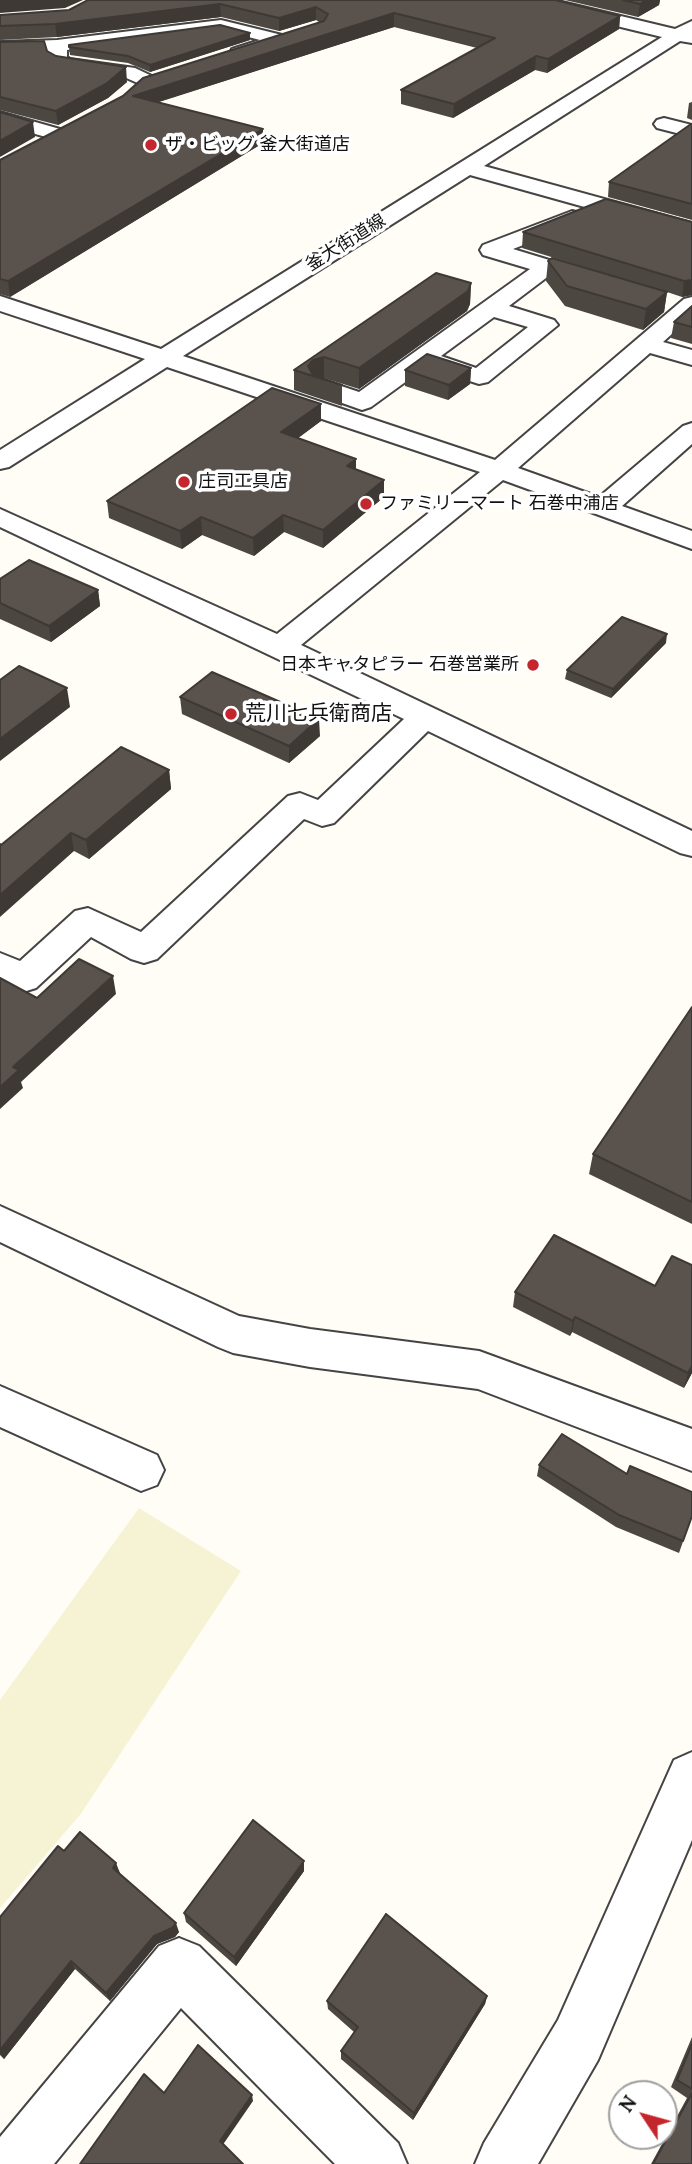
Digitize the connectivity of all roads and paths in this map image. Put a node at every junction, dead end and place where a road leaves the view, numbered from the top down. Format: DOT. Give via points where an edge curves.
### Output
graph roads {
  1 [pos="532,0"];
  2 [pos="599,0"];
  3 [pos="579,11"];
  4 [pos="687,33"];
  5 [pos="57,46"];
  6 [pos="0,48"];
  7 [pos="228,57"];
  8 [pos="126,95"];
  9 [pos="0,118"];
  10 [pos="82,123"];
  11 [pos="664,124"];
  12 [pos="692,131"];
  13 [pos="60,135"];
  14 [pos="36,148"];
  15 [pos="466,167"];
  16 [pos="602,205"];
  17 [pos="692,230"];
  18 [pos="547,267"];
  19 [pos="623,290"];
  20 [pos="661,301"];
  21 [pos="0,303"];
  22 [pos="689,306"];
  23 [pos="491,308"];
  24 [pos="645,344"];
  25 [pos="164,357"];
  26 [pos="423,358"];
  27 [pos="692,358"];
  28 [pos="301,381"];
  29 [pos="692,431"];
  30 [pos="0,461"];
  31 [pos="499,470"];
  32 [pos="603,508"];
  33 [pos="0,517"];
  34 [pos="692,541"];
  35 [pos="281,647"];
  36 [pos="425,716"];
  37 [pos="692,845"];
  38 [pos="0,966"];
  39 [pos="0,1223"];
  40 [pos="0,1406"];
  41 [pos="692,1450"];
  42 [pos="141,1470"];
  43 [pos="692,1778"];
  44 [pos="16,2164"];
  45 [pos="377,2164"];
  46 [pos="505,2164"];
  1 -- 3 [label="street"];
  2 -- 3 [label="street"];
  3 -- 4 [label="street"];
  4 -- 15 [label="street, 釜大街道線"];
  5 -- 6 [label="street"];
  5 -- 7 [label="street" via="221,25 286,38"];
  5 -- 8 [label="street" via="58,60 66,64 155,79"];
  9 -- 13 [label="street"];
  10 -- 13 [label="street"];
  11 -- 12 [label="street"];
  13 -- 14 [label="street"];
  15 -- 16 [label="street"];
  15 -- 25 [label="street, 釜大街道線"];
  16 -- 17 [label="street"];
  16 -- 18 [label="street" via="491,250"];
  18 -- 19 [label="street"];
  18 -- 23 [label="street"];
  20 -- 22 [label="street"];
  21 -- 25 [label="street"];
  22 -- 24 [label="street"];
  23 -- 26 [label="street"];
  23 -- 26 [label="street" via="546,325 479,376"];
  24 -- 27 [label="street"];
  24 -- 31 [label="street"];
  25 -- 30 [label="street, 釜大街道線"];
  25 -- 31 [label="street"];
  26 -- 28 [label="street" via="362,402"];
  29 -- 32 [label="street"];
  31 -- 32 [label="street"];
  31 -- 35 [label="street"];
  32 -- 34 [label="street"];
  33 -- 35 [label="street"];
  35 -- 36 [label="street"];
  36 -- 37 [label="street"];
  36 -- 38 [label="street" via="322,815 300,804 144,950 89,920 23,979"];
  39 -- 41 [label="street" via="233,1334 480,1370"];
  40 -- 42 [label="street"];
  43 -- 46 [label="street" via="578,2040"];
  44 -- 45 [label="street" via="179,1966"];
}
